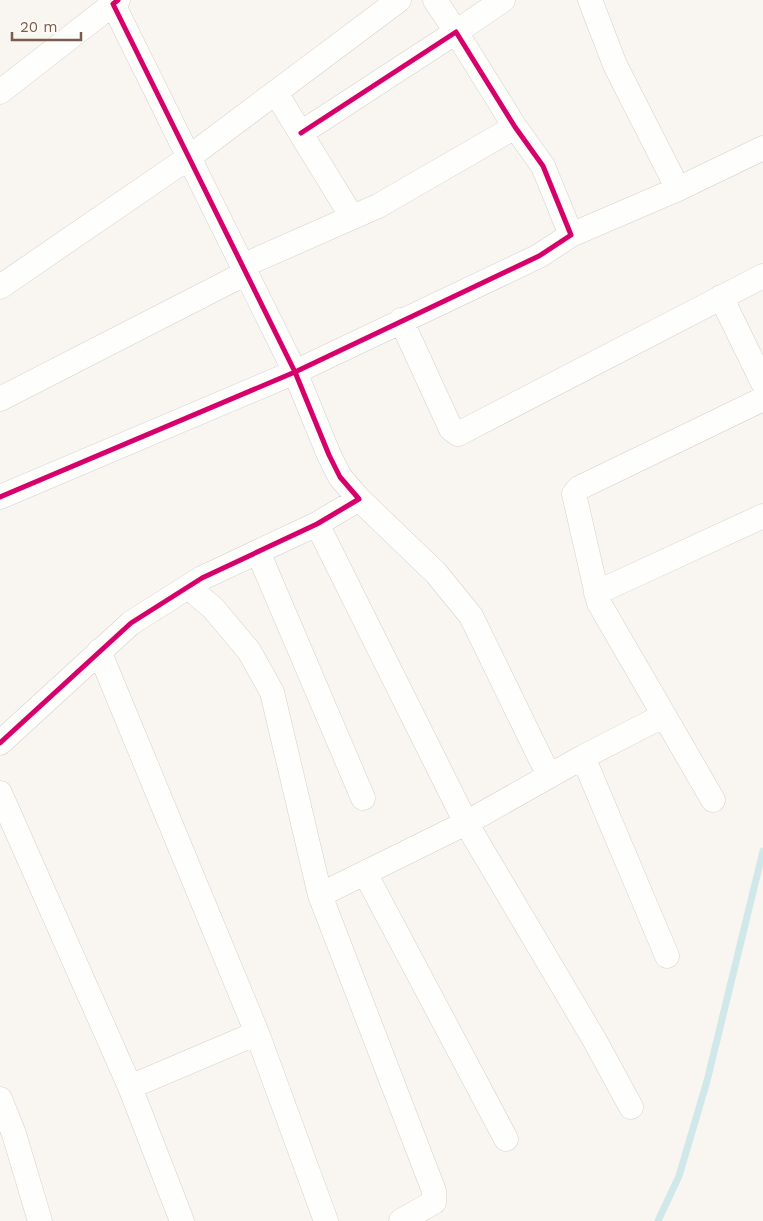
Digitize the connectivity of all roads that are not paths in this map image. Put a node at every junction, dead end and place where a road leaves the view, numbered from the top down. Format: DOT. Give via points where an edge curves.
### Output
graph roads {
  1 [pos="399,0"];
  2 [pos="435,0"];
  3 [pos="503,0"];
  4 [pos="590,0"];
  5 [pos="115,2"];
  6 [pos="456,32"];
  7 [pos="0,92"];
  8 [pos="276,93"];
  9 [pos="514,127"];
  10 [pos="301,133"];
  11 [pos="763,148"];
  12 [pos="188,158"];
  13 [pos="678,188"];
  14 [pos="352,217"];
  15 [pos="571,235"];
  16 [pos="244,270"];
  17 [pos="763,276"];
  18 [pos="0,287"];
  19 [pos="721,297"];
  20 [pos="401,320"];
  21 [pos="295,372"];
  22 [pos="763,383"];
  23 [pos="0,398"];
  24 [pos="763,399"];
  25 [pos="0,497"];
  26 [pos="359,499"];
  27 [pos="763,516"];
  28 [pos="317,524"];
  29 [pos="258,552"];
  30 [pos="188,587"];
  31 [pos="596,593"];
  32 [pos="99,651"];
  33 [pos="663,716"];
  34 [pos="0,743"];
  35 [pos="583,757"];
  36 [pos="549,776"];
  37 [pos="0,793"];
  38 [pos="363,798"];
  39 [pos="713,800"];
  40 [pos="466,823"];
  41 [pos="365,873"];
  42 [pos="320,895"];
  43 [pos="667,956"];
  44 [pos="257,1033"];
  45 [pos="130,1087"];
  46 [pos="0,1099"];
  47 [pos="630,1107"];
  48 [pos="7,1137"];
  49 [pos="506,1139"];
  50 [pos="40,1221"];
  51 [pos="182,1221"];
  52 [pos="326,1221"];
  53 [pos="401,1221"];
  1 -- 8 [label="street"];
  2 -- 6 [label="street"];
  3 -- 6 [label="street"];
  4 -- 13 [label="street" via="615,65"];
  5 -- 7 [label="street"];
  5 -- 12 [label="street"];
  6 -- 9 [label="street"];
  6 -- 10 [label="street"];
  8 -- 10 [label="street"];
  8 -- 12 [label="street"];
  9 -- 14 [label="street" via="378,206"];
  9 -- 15 [label="street" via="543,166"];
  10 -- 14 [label="street"];
  11 -- 13 [label="street"];
  12 -- 16 [label="street"];
  12 -- 18 [label="street"];
  13 -- 15 [label="street"];
  14 -- 16 [label="street"];
  15 -- 20 [label="street" via="539,256"];
  16 -- 21 [label="street"];
  16 -- 23 [label="street"];
  17 -- 19 [label="street"];
  19 -- 20 [label="street" via="458,434 451,429"];
  19 -- 22 [label="street"];
  20 -- 21 [label="street"];
  21 -- 25 [label="street"];
  21 -- 26 [label="street" via="329,456 340,477"];
  24 -- 31 [label="street" via="576,491 574,499"];
  26 -- 28 [label="street"];
  26 -- 36 [label="street" via="436,574 471,616"];
  27 -- 31 [label="street"];
  28 -- 29 [label="street"];
  28 -- 40 [label="street"];
  29 -- 30 [label="street"];
  29 -- 38 [label="street"];
  30 -- 32 [label="street" via="131,623"];
  30 -- 42 [label="street" via="213,608 249,651 272,692"];
  31 -- 33 [label="street"];
  32 -- 34 [label="street"];
  32 -- 44 [label="street"];
  33 -- 35 [label="street"];
  33 -- 39 [label="street"];
  35 -- 36 [label="street"];
  35 -- 43 [label="street"];
  36 -- 40 [label="street"];
  37 -- 45 [label="street"];
  40 -- 41 [label="street"];
  40 -- 47 [label="street" via="594,1039"];
  41 -- 42 [label="street"];
  41 -- 49 [label="street"];
  42 -- 53 [label="street" via="434,1191 434,1202 429,1207"];
  44 -- 45 [label="street"];
  44 -- 52 [label="street"];
  45 -- 51 [label="street"];
  46 -- 48 [label="street"];
  48 -- 50 [label="street"];
}
